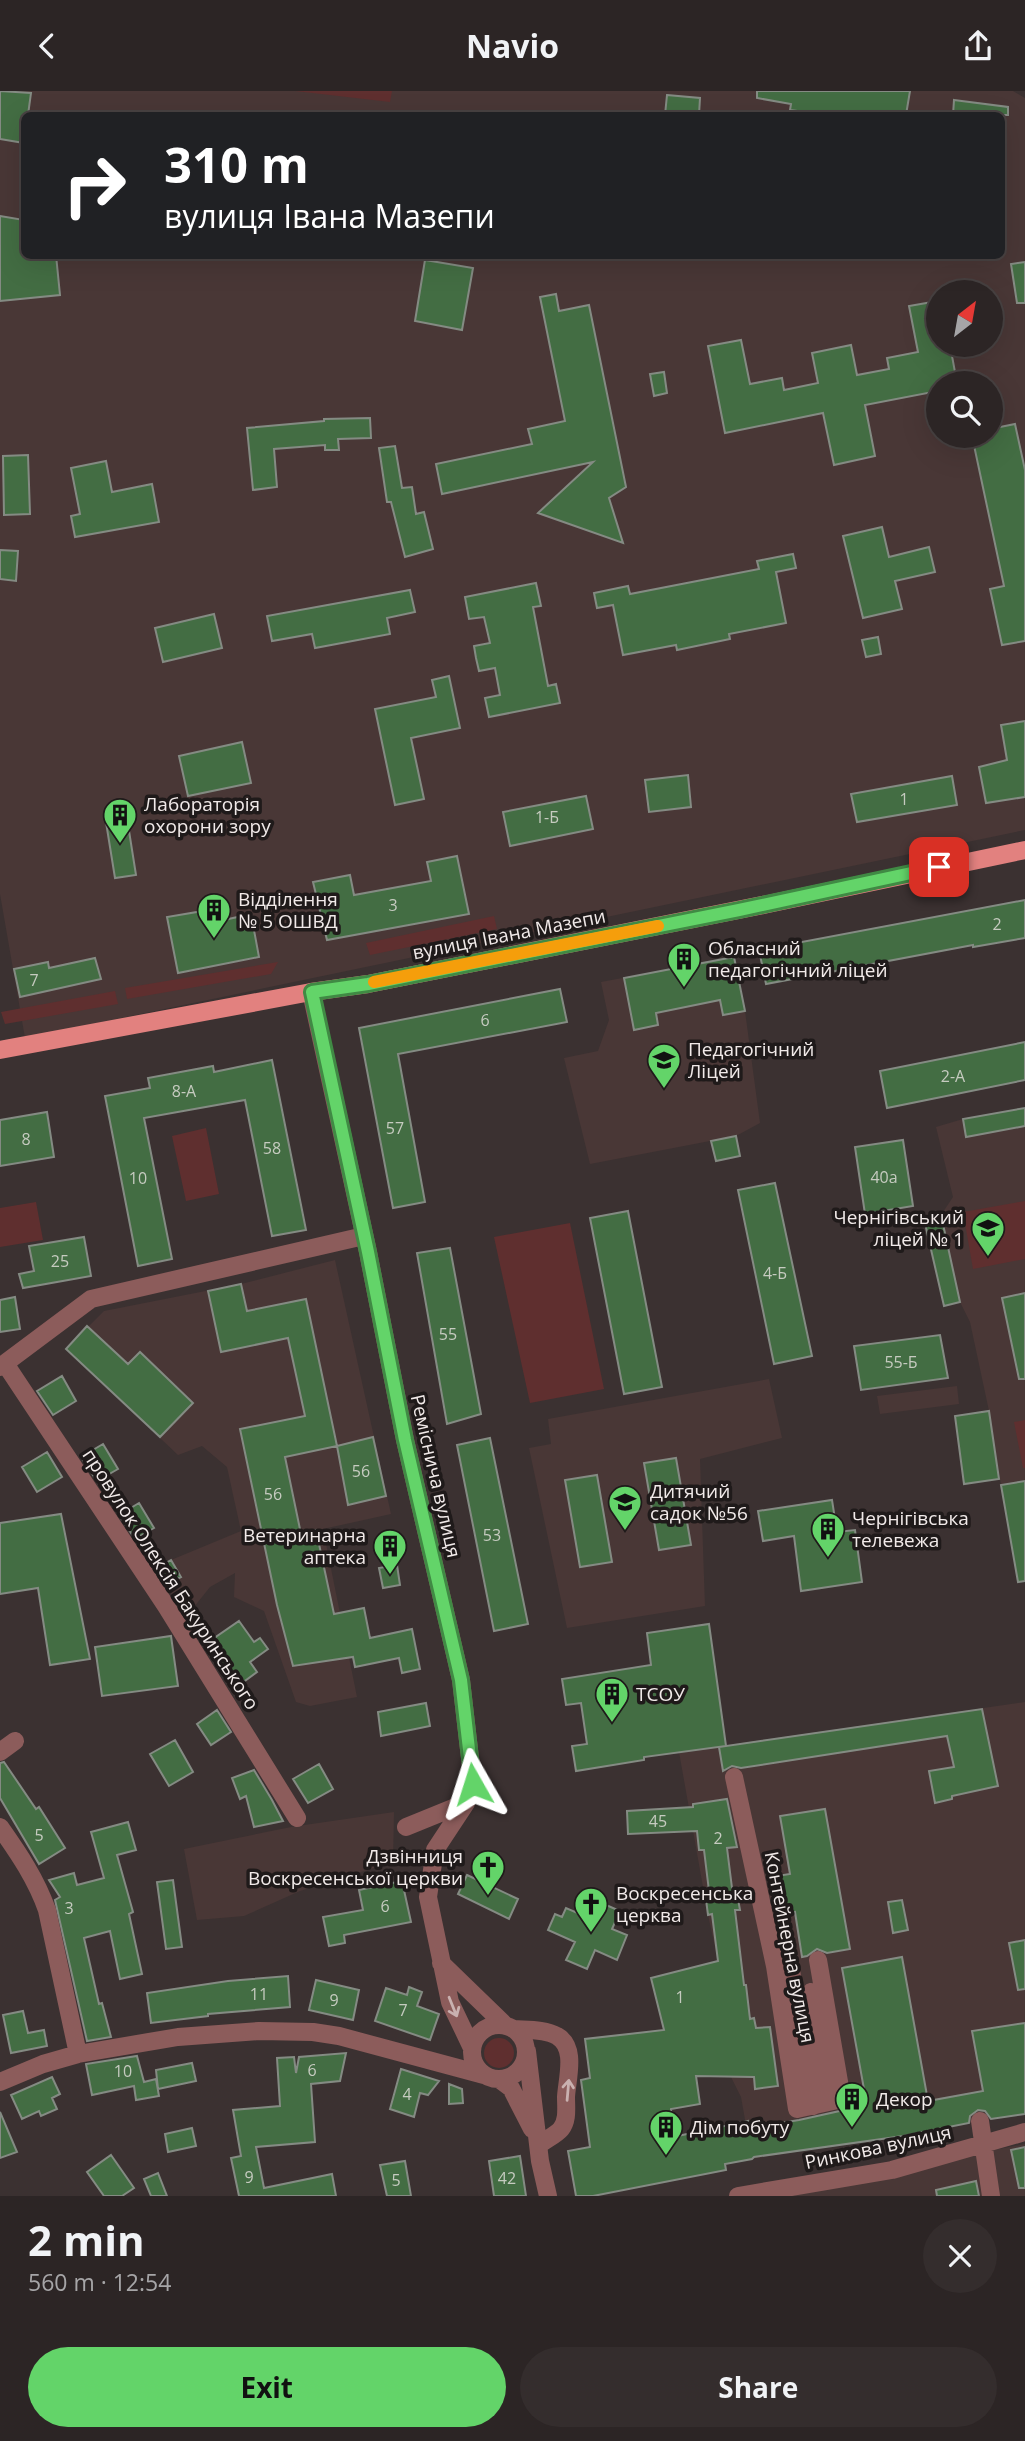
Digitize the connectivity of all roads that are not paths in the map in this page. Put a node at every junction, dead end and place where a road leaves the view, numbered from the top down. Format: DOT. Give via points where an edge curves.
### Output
graph roads {
  1 [pos="1025,850"];
  2 [pos="312,992"];
  3 [pos="0,1050"];
  4 [pos="365,1236"];
  5 [pos="3,1366"];
  6 [pos="15,1741"];
  7 [pos="0,1752"];
  8 [pos="734,1777"];
  9 [pos="466,1803"];
  10 [pos="297,1818"];
  11 [pos="406,1827"];
  12 [pos="0,1828"];
  13 [pos="441,1963"];
  14 [pos="509,2027"];
  15 [pos="527,2052"];
  16 [pos="472,2053"];
  17 [pos="78,2054"];
  18 [pos="452,2064"];
  19 [pos="491,2077"];
  20 [pos="0,2082"];
  21 [pos="821,2104"];
  22 [pos="980,2121"];
  23 [pos="1025,2132"];
  24 [pos="984,2144"];
  25 [pos="539,2145"];
  26 [pos="548,2196"];
  27 [pos="738,2196"];
  28 [pos="991,2196"];
  1 -- 2 [label="main road, вулиця Івана Мазепи"];
  2 -- 3 [label="main road, вулиця Івана Мазепи"];
  2 -- 4 [label="street, Реміснича вулиця"];
  4 -- 5 [label="street" via="91,1300"];
  4 -- 9 [label="street, Реміснича вулиця" via="405,1440 461,1680 473,1784"];
  5 -- 10 [label="street, провулок Олексія Бакуринського" via="166,1606"];
  6 -- 7 [label="street"];
  8 -- 21 [label="street, Контейнерна вулиця" via="775,1966 797,2109"];
  9 -- 11 [label="street"];
  9 -- 13 [label="street, Реміснича вулиця" via="435,1850 428,1897"];
  12 -- 17 [label="street" via="27,1867 47,1910"];
  13 -- 14 [label="street, Реміснича вулиця"];
  13 -- 16 [label="street, Реміснича вулиця, one-way" via="450,2002"];
  14 -- 15 [label="street, Реміснича вулиця" via="520,2035"];
  14 -- 16 [label="street" via="488,2027 480,2032"];
  25 -- 14 [label="street, one-way" via="564,2123 567,2049 559,2037 549,2033"];
  15 -- 19 [label="street" via="515,2074"];
  15 -- 25 [label="street, Реміснича вулиця"];
  16 -- 18 [label="street"];
  16 -- 19 [label="street, Реміснича вулиця" via="474,2064"];
  17 -- 18 [label="street" via="178,2037 313,2032"];
  17 -- 20 [label="street"];
  18 -- 19 [label="street"];
  19 -- 25 [label="street, Реміснича вулиця" via="511,2088"];
  21 -- 21 [label="street, Контейнерна вулиця" via="805,1962 842,2099"];
  22 -- 24 [label="street"];
  23 -- 24 [label="street, Ринкова вулиця"];
  24 -- 27 [label="street, Ринкова вулиця" via="892,2170"];
  24 -- 28 [label="street"];
  25 -- 26 [label="street, Реміснича вулиця"];
}
